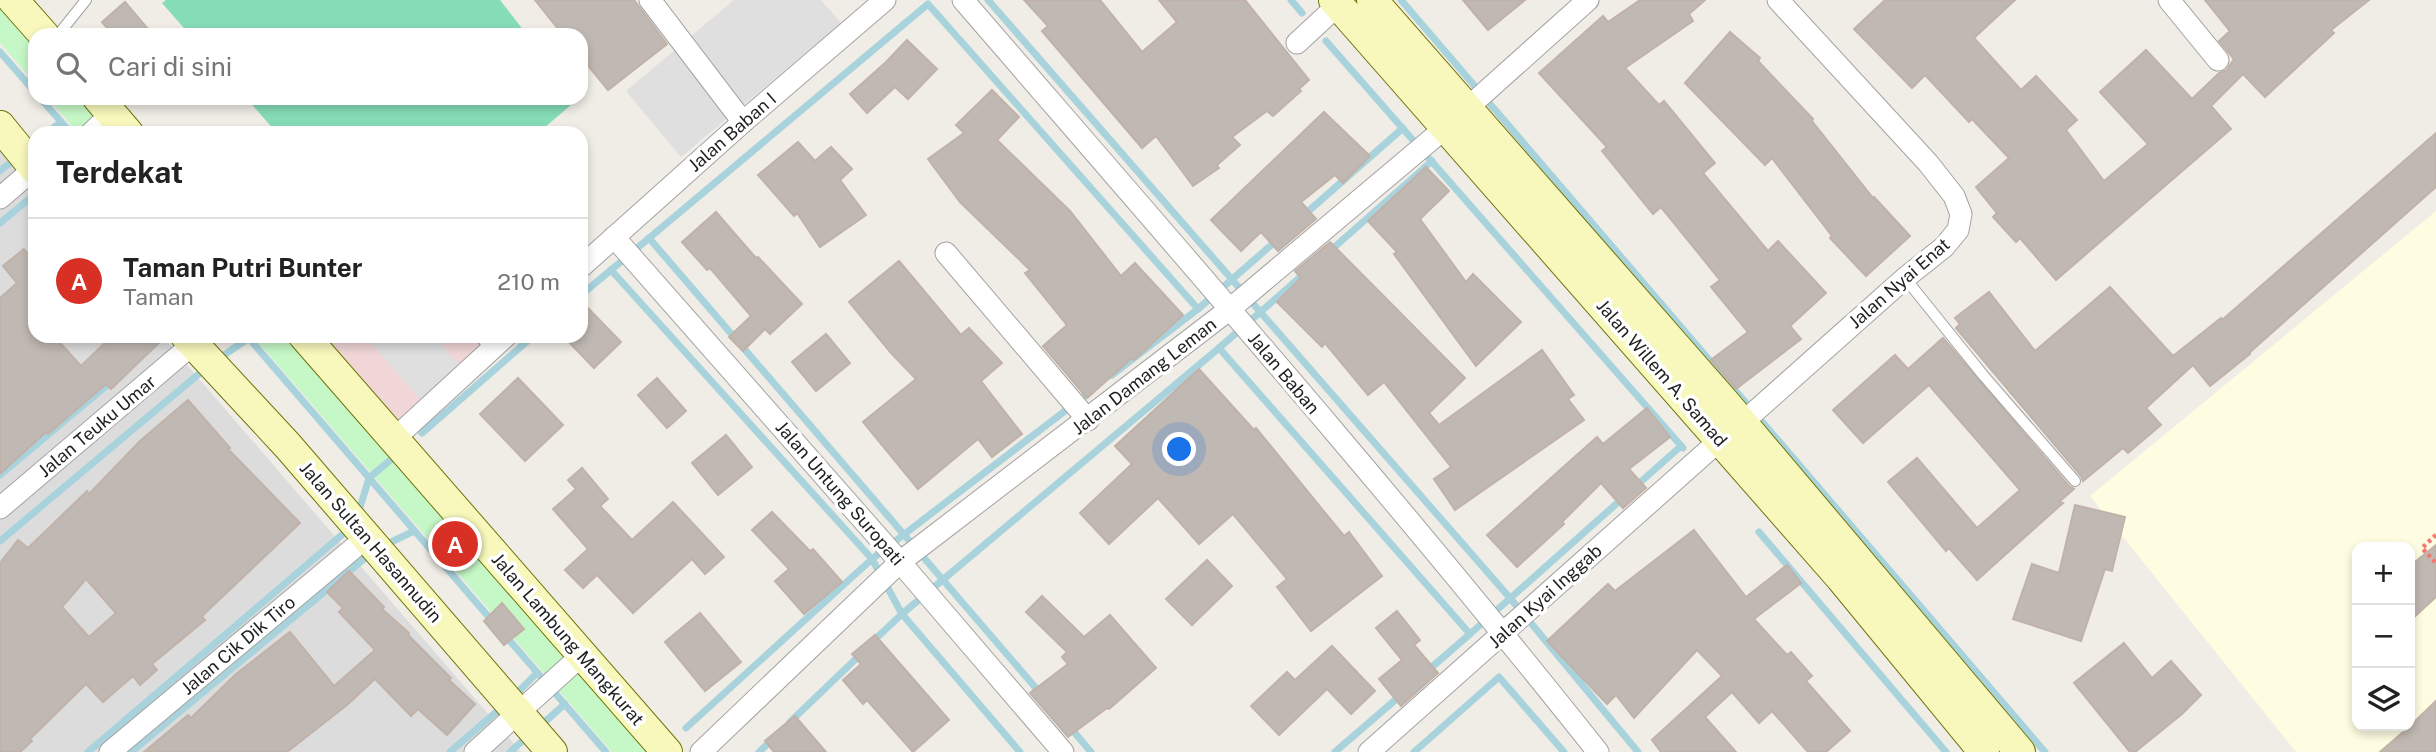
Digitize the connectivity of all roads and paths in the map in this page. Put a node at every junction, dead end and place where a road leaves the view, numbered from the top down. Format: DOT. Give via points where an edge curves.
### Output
graph roads {
  1 [pos="13,0"];
  2 [pos="86,0"];
  3 [pos="650,0"];
  4 [pos="885,0"];
  5 [pos="963,0"];
  6 [pos="1372,0"];
  7 [pos="1588,0"];
  8 [pos="1778,0"];
  9 [pos="2169,0"];
  10 [pos="1336,2"];
  11 [pos="38,28"];
  12 [pos="64,28"];
  13 [pos="1297,43"];
  14 [pos="2218,60"];
  15 [pos="1455,118"];
  16 [pos="743,122"];
  17 [pos="0,126"];
  18 [pos="28,160"];
  19 [pos="28,175"];
  20 [pos="0,198"];
  21 [pos="614,237"];
  22 [pos="946,253"];
  23 [pos="588,261"];
  24 [pos="1905,278"];
  25 [pos="1226,305"];
  26 [pos="186,343"];
  27 [pos="192,343"];
  28 [pos="316,343"];
  29 [pos="489,343"];
  30 [pos="1088,420"];
  31 [pos="1731,432"];
  32 [pos="394,439"];
  33 [pos="2075,481"];
  34 [pos="0,508"];
  35 [pos="2436,535"];
  36 [pos="366,537"];
  37 [pos="900,562"];
  38 [pos="2436,563"];
  39 [pos="1504,634"];
  40 [pos="582,655"];
  41 [pos="519,713"];
  42 [pos="110,752"];
  43 [pos="475,752"];
  44 [pos="552,752"];
  45 [pos="667,752"];
  46 [pos="701,752"];
  47 [pos="1063,752"];
  48 [pos="1369,752"];
  49 [pos="1598,752"];
  50 [pos="1983,752"];
  51 [pos="2020,752"];
  1 -- 11 [label="main road"];
  2 -- 12 [label="lane"];
  3 -- 16 [label="street"];
  4 -- 16 [label="street, Jalan Baban I"];
  5 -- 25 [label="street, Jalan Baban"];
  6 -- 15 [label="main road, Jalan Willem A. Samad"];
  7 -- 15 [label="street, Jalan Damang Leman"];
  8 -- 24 [label="street, Jalan Nyai Enat" via="1954,196 1961,214 1958,230"];
  9 -- 14 [label="street"];
  10 -- 13 [label="street"];
  10 -- 15 [label="main road, Jalan Willem A. Samad"];
  15 -- 25 [label="street, Jalan Damang Leman"];
  15 -- 31 [label="main road, Jalan Willem A. Samad"];
  16 -- 21 [label="street, Jalan Baban I"];
  17 -- 18 [label="main road"];
  19 -- 20 [label="street"];
  21 -- 23 [label="street, Jalan Baban I"];
  21 -- 37 [label="street, Jalan Untung Suropati"];
  22 -- 30 [label="street"];
  24 -- 31 [label="street, Jalan Nyai Enat"];
  24 -- 33 [label="lane"];
  25 -- 30 [label="street, Jalan Damang Leman"];
  25 -- 39 [label="street, Jalan Baban"];
  26 -- 34 [label="street, Jalan Teuku Umar"];
  27 -- 36 [label="main road, Jalan Sultan Hasannudin"];
  28 -- 32 [label="main road, Jalan Lambung Mangkurat"];
  29 -- 32 [label="street"];
  30 -- 37 [label="street, Jalan Damang Leman"];
  31 -- 39 [label="street, Jalan Kyai Inggab"];
  31 -- 50 [label="main road, Jalan Willem A. Samad" via="1840,578"];
  31 -- 51 [label="main road, Jalan Willem A. Samad"];
  32 -- 40 [label="main road, Jalan Lambung Mangkurat"];
  35 -- 38 [label="path" via="2422,548"];
  36 -- 41 [label="main road, Jalan Sultan Hasannudin"];
  36 -- 42 [label="street, Jalan Cik Dik Tiro"];
  37 -- 46 [label="street, Jalan Damang Leman"];
  37 -- 47 [label="street, Jalan Untung Suropati"];
  39 -- 48 [label="street, Jalan Kyai Inggab"];
  39 -- 49 [label="street, Jalan Baban"];
  40 -- 41 [label="street"];
  40 -- 45 [label="main road, Jalan Lambung Mangkurat"];
  41 -- 43 [label="street"];
  41 -- 44 [label="main road, Jalan Sultan Hasannudin"];
}
